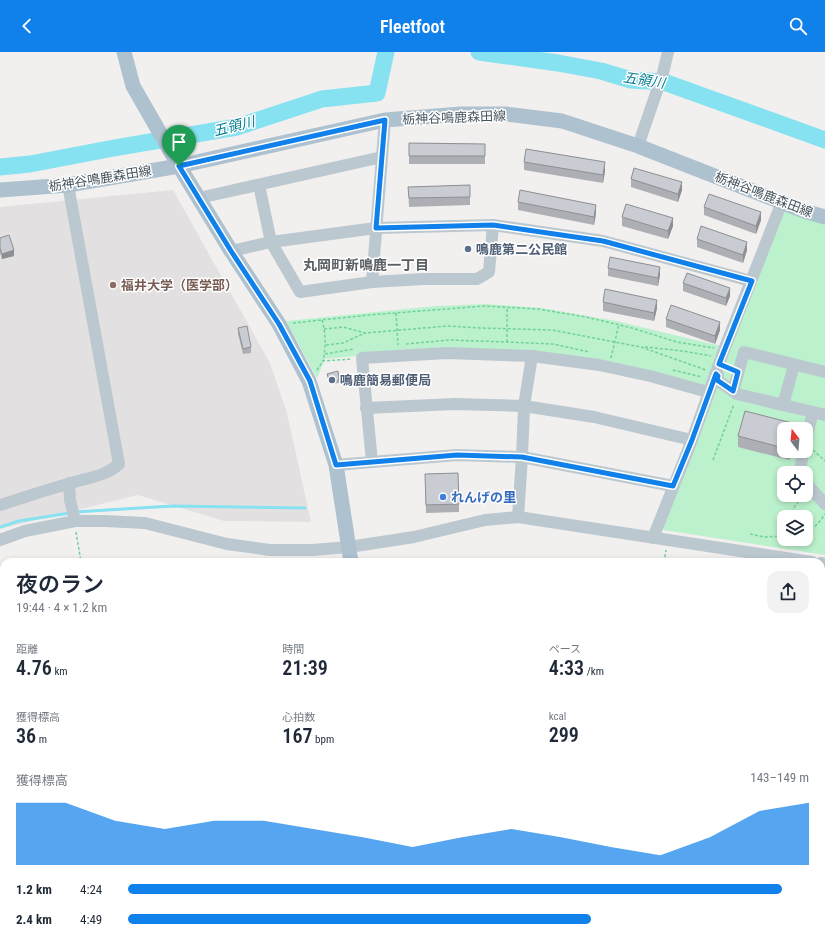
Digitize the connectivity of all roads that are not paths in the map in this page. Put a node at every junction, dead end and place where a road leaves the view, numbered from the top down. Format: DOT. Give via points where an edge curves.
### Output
graph roads {
  1 [pos="124,52"];
  2 [pos="668,52"];
  3 [pos="385,120"];
  4 [pos="638,146"];
  5 [pos="382,157"];
  6 [pos="179,166"];
  7 [pos="68,184"];
  8 [pos="259,185"];
  9 [pos="0,190"];
  10 [pos="199,198"];
  11 [pos="782,202"];
  12 [pos="825,217"];
  13 [pos="493,225"];
  14 [pos="376,228"];
  15 [pos="270,242"];
  16 [pos="231,251"];
  17 [pos="752,281"];
  18 [pos="372,282"];
  19 [pos="532,356"];
  20 [pos="743,356"];
  21 [pos="720,361"];
  22 [pos="794,365"];
  23 [pos="738,372"];
  24 [pos="825,372"];
  25 [pos="708,392"];
  26 [pos="735,392"];
  27 [pos="783,405"];
  28 [pos="524,406"];
  29 [pos="366,408"];
  30 [pos="813,412"];
  31 [pos="825,415"];
  32 [pos="811,422"];
  33 [pos="692,440"];
  34 [pos="522,457"];
  35 [pos="372,462"];
  36 [pos="336,465"];
  37 [pos="69,483"];
  38 [pos="673,486"];
  39 [pos="813,491"];
  40 [pos="825,504"];
  41 [pos="0,505"];
  42 [pos="518,517"];
  43 [pos="75,521"];
  44 [pos="653,538"];
  45 [pos="0,540"];
  46 [pos="349,547"];
  47 [pos="350,558"];
  48 [pos="786,558"];
  1 -- 6 [label="main road" via="134,86"];
  2 -- 4 [label="street"];
  3 -- 4 [label="main road, 栃神谷鳴鹿森田線" via="461,114 506,114 562,121"];
  3 -- 5 [label="street"];
  3 -- 6 [label="main road, 栃神谷鳴鹿森田線"];
  4 -- 11 [label="main road, 栃神谷鳴鹿森田線"];
  5 -- 8 [label="street"];
  5 -- 14 [label="street"];
  6 -- 7 [label="main road, 栃神谷鳴鹿森田線"];
  6 -- 10 [label="main road"];
  7 -- 9 [label="main road, 栃神谷鳴鹿森田線"];
  7 -- 37 [label="street" via="119,464 112,471"];
  8 -- 10 [label="street"];
  8 -- 15 [label="street"];
  10 -- 16 [label="main road"];
  11 -- 12 [label="main road, 栃神谷鳴鹿森田線"];
  11 -- 17 [label="street"];
  13 -- 14 [label="street"];
  13 -- 17 [label="street" via="603,241"];
  13 -- 18 [label="street" via="489,272 477,279"];
  14 -- 15 [label="street"];
  14 -- 18 [label="street"];
  15 -- 16 [label="street"];
  15 -- 18 [label="street" via="300,292"];
  16 -- 36 [label="main road" via="279,324 310,381"];
  17 -- 21 [label="street"];
  19 -- 25 [label="street" via="610,367"];
  19 -- 28 [label="street"];
  19 -- 29 [label="street" via="447,353 362,358"];
  20 -- 21 [label="street"];
  20 -- 22 [label="street" via="744,352"];
  20 -- 23 [label="street"];
  21 -- 23 [label="street"];
  21 -- 25 [label="street"];
  21 -- 26 [label="street" via="717,380"];
  22 -- 24 [label="street"];
  22 -- 27 [label="street"];
  23 -- 26 [label="street"];
  25 -- 33 [label="street"];
  26 -- 27 [label="street"];
  27 -- 30 [label="street"];
  28 -- 29 [label="street" via="455,404"];
  28 -- 33 [label="street" via="594,417"];
  28 -- 34 [label="street"];
  29 -- 35 [label="street"];
  30 -- 31 [label="street"];
  30 -- 32 [label="street"];
  33 -- 38 [label="street"];
  34 -- 35 [label="street" via="457,455"];
  34 -- 38 [label="street"];
  34 -- 42 [label="street"];
  35 -- 36 [label="street"];
  36 -- 46 [label="main road"];
  37 -- 41 [label="street"];
  37 -- 43 [label="street"];
  38 -- 44 [label="street"];
  39 -- 40 [label="street"];
  42 -- 44 [label="street"];
  42 -- 46 [label="street" via="485,520 414,537"];
  43 -- 45 [label="street" via="26,531"];
  43 -- 46 [label="street" via="145,523 227,544 270,550"];
  44 -- 48 [label="street"];
  46 -- 47 [label="main road"];
}
